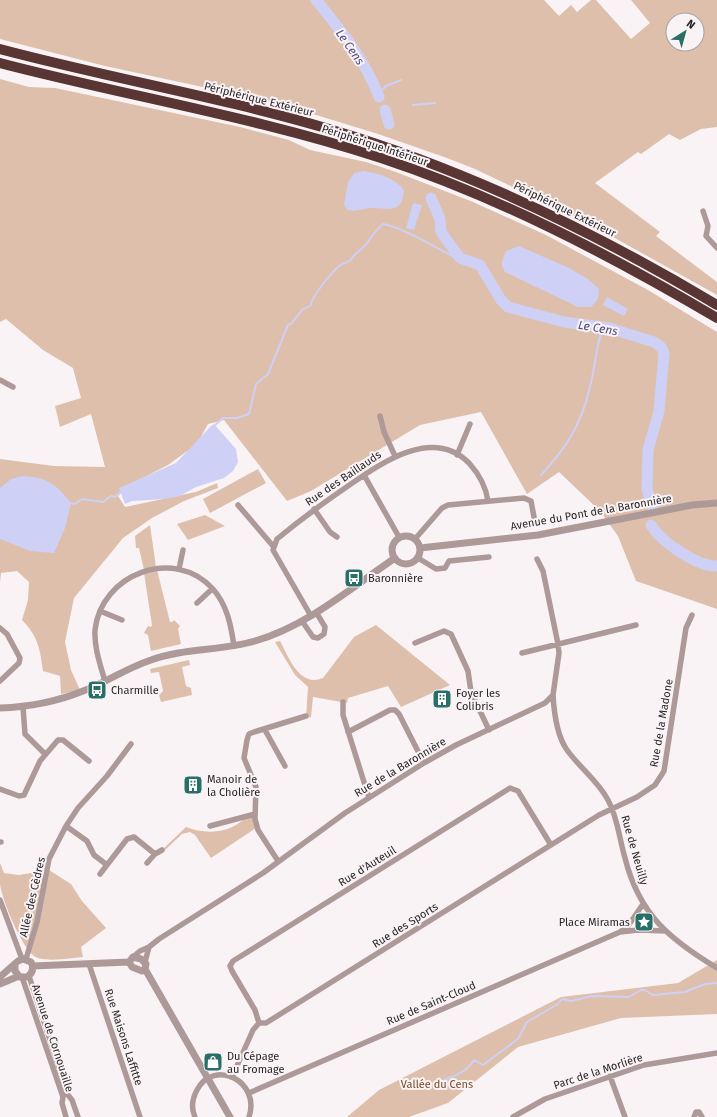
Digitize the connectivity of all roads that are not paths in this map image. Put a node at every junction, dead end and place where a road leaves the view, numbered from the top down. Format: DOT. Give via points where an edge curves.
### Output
graph roads {
  1 [pos="0,49"];
  2 [pos="0,63"];
  3 [pos="703,211"];
  4 [pos="717,248"];
  5 [pos="717,305"];
  6 [pos="717,318"];
  7 [pos="0,380"];
  8 [pos="13,387"];
  9 [pos="380,416"];
  10 [pos="470,424"];
  11 [pos="457,455"];
  12 [pos="395,456"];
  13 [pos="364,475"];
  14 [pos="488,501"];
  15 [pos="717,502"];
  16 [pos="238,505"];
  17 [pos="314,509"];
  18 [pos="534,517"];
  19 [pos="337,537"];
  20 [pos="400,538"];
  21 [pos="415,539"];
  22 [pos="273,546"];
  23 [pos="420,548"];
  24 [pos="183,550"];
  25 [pos="489,557"];
  26 [pos="395,558"];
  27 [pos="418,558"];
  28 [pos="537,559"];
  29 [pos="179,569"];
  30 [pos="212,589"];
  31 [pos="198,603"];
  32 [pos="100,611"];
  33 [pos="313,614"];
  34 [pos="692,615"];
  35 [pos="122,620"];
  36 [pos="302,621"];
  37 [pos="636,625"];
  38 [pos="0,628"];
  39 [pos="415,643"];
  40 [pos="558,644"];
  41 [pos="234,646"];
  42 [pos="522,653"];
  43 [pos="0,681"];
  44 [pos="105,681"];
  45 [pos="553,695"];
  46 [pos="343,702"];
  47 [pos="23,707"];
  48 [pos="0,708"];
  49 [pos="306,716"];
  50 [pos="265,730"];
  51 [pos="489,730"];
  52 [pos="348,732"];
  53 [pos="131,744"];
  54 [pos="45,754"];
  55 [pos="89,761"];
  56 [pos="424,763"];
  57 [pos="285,766"];
  58 [pos="0,790"];
  59 [pos="369,798"];
  60 [pos="612,808"];
  61 [pos="255,814"];
  62 [pos="66,826"];
  63 [pos="210,826"];
  64 [pos="551,845"];
  65 [pos="162,850"];
  66 [pos="155,854"];
  67 [pos="278,861"];
  68 [pos="147,863"];
  69 [pos="107,865"];
  70 [pos="100,874"];
  71 [pos="0,900"];
  72 [pos="643,904"];
  73 [pos="666,931"];
  74 [pos="620,932"];
  75 [pos="149,947"];
  76 [pos="24,959"];
  77 [pos="131,960"];
  78 [pos="15,964"];
  79 [pos="89,964"];
  80 [pos="145,965"];
  81 [pos="33,966"];
  82 [pos="717,968"];
  83 [pos="23,976"];
  84 [pos="2,977"];
  85 [pos="259,1023"];
  86 [pos="717,1053"];
  87 [pos="610,1076"];
  88 [pos="232,1077"];
  89 [pos="208,1079"];
  90 [pos="249,1093"];
  91 [pos="74,1104"];
  92 [pos="64,1108"];
  93 [pos="66,1117"];
  94 [pos="78,1117"];
  95 [pos="140,1117"];
  96 [pos="195,1117"];
  97 [pos="230,1117"];
  98 [pos="248,1117"];
  99 [pos="513,1117"];
  100 [pos="625,1117"];
  101 [pos="694,1117"];
  102 [pos="702,1117"];
  1 -- 5 [label="highway, Périphérique Extérieur" via="270,113 396,150 479,182 557,217"];
  2 -- 6 [label="highway, Périphérique Intérieur" via="276,127 396,163 478,194 553,228"];
  3 -- 4 [label="street" via="708,226 706,236"];
  7 -- 8 [label="street"];
  9 -- 12 [label="street"];
  10 -- 11 [label="street"];
  11 -- 12 [label="street, Rue des Baillauds" via="433,448 413,450"];
  11 -- 14 [label="street, Rue des Baillauds" via="477,474 487,493"];
  12 -- 13 [label="street, Rue des Baillauds"];
  13 -- 17 [label="street, Rue des Baillauds"];
  13 -- 20 [label="street"];
  14 -- 18 [label="street" via="528,499 531,501"];
  14 -- 21 [label="street" via="448,505 442,508"];
  15 -- 23 [label="street, Avenue du Pont de la Baronnière" via="538,535"];
  16 -- 22 [label="street"];
  17 -- 19 [label="street" via="330,532"];
  17 -- 22 [label="street, Rue des Baillauds" via="277,539"];
  20 -- 21 [label="street" via="408,536"];
  20 -- 26 [label="street" via="393,547"];
  21 -- 23 [label="street"];
  22 -- 33 [label="street" via="273,550"];
  23 -- 27 [label="street"];
  24 -- 29 [label="street"];
  25 -- 27 [label="street" via="449,560 445,568 436,569"];
  26 -- 27 [label="street" via="407,564"];
  26 -- 33 [label="street"];
  28 -- 40 [label="street" via="543,570"];
  29 -- 30 [label="street" via="197,576"];
  29 -- 32 [label="street" via="158,568 132,576 114,589"];
  30 -- 31 [label="street"];
  30 -- 41 [label="street" via="227,613"];
  32 -- 35 [label="street"];
  32 -- 44 [label="street" via="95,632"];
  33 -- 36 [label="street"];
  33 -- 36 [label="street" via="325,627 321,637 313,637"];
  34 -- 60 [label="street, Rue de la Madone" via="686,628 664,771 655,785 637,797"];
  36 -- 41 [label="street" via="256,641"];
  37 -- 40 [label="street"];
  38 -- 43 [label="street" via="20,658 19,663"];
  39 -- 51 [label="street" via="444,631 451,634 468,671 471,692"];
  40 -- 42 [label="street"];
  40 -- 45 [label="street"];
  41 -- 44 [label="street" via="153,659"];
  44 -- 47 [label="street" via="57,700"];
  45 -- 51 [label="street, Rue de la Baronnière" via="545,703"];
  45 -- 60 [label="street, Rue de Neuilly" via="561,738 567,750 605,795"];
  46 -- 52 [label="street" via="343,716"];
  47 -- 48 [label="street"];
  47 -- 54 [label="street" via="25,734"];
  49 -- 50 [label="street"];
  50 -- 57 [label="street"];
  50 -- 61 [label="street" via="249,734 244,758 256,787"];
  51 -- 56 [label="street, Rue de la Baronnière"];
  52 -- 56 [label="street" via="390,710 395,710"];
  52 -- 59 [label="street"];
  53 -- 62 [label="street, Allée des Cèdres"];
  54 -- 55 [label="street" via="58,740 63,740"];
  54 -- 58 [label="street" via="24,795"];
  56 -- 59 [label="street, Rue de la Baronnière"];
  59 -- 67 [label="street, Rue de la Baronnière"];
  60 -- 64 [label="street, Rue des Sports"];
  60 -- 72 [label="street, Rue de Neuilly" via="629,873"];
  61 -- 63 [label="street"];
  61 -- 67 [label="street" via="258,830"];
  62 -- 69 [label="street" via="87,841 94,856"];
  62 -- 76 [label="street, Allée des Cèdres" via="49,859 37,922"];
  64 -- 85 [label="street, Rue des Sports" via="266,1023"];
  64 -- 85 [label="street, Rue d'Auteuil" via="518,791 510,788 233,961 230,966 232,971 255,1010"];
  65 -- 66 [label="street"];
  66 -- 68 [label="street"];
  66 -- 69 [label="street" via="134,837 127,839"];
  67 -- 75 [label="street, Rue de la Baronnière"];
  69 -- 70 [label="street"];
  71 -- 76 [label="street"];
  72 -- 73 [label="street, Rue de Neuilly"];
  72 -- 74 [label="street, Rue de Saint-Cloud" via="628,926"];
  73 -- 74 [label="street, Rue de Saint-Cloud"];
  73 -- 82 [label="street, Rue de Neuilly"];
  74 -- 90 [label="street, Rue de Saint-Cloud"];
  75 -- 77 [label="street, Rue de la Baronnière" via="140,951"];
  75 -- 80 [label="street"];
  76 -- 78 [label="street"];
  76 -- 81 [label="street"];
  77 -- 79 [label="street"];
  77 -- 80 [label="street"];
  77 -- 80 [label="street" via="135,969 142,970"];
  78 -- 83 [label="street" via="15,970"];
  78 -- 84 [label="street"];
  79 -- 81 [label="street"];
  79 -- 95 [label="street, Rue Maisons Laffitte"];
  80 -- 89 [label="street"];
  81 -- 83 [label="street" via="33,971"];
  83 -- 84 [label="street"];
  83 -- 91 [label="street, Avenue de Cornouaille" via="68,1095"];
  83 -- 92 [label="street, Avenue de Cornouaille" via="63,1097"];
  85 -- 88 [label="street" via="253,1030"];
  86 -- 87 [label="street, Parc de la Morlière" via="644,1065"];
  87 -- 99 [label="street, Parc de la Morlière" via="545,1099"];
  87 -- 100 [label="street"];
  88 -- 89 [label="street" via="218,1075"];
  88 -- 90 [label="street" via="241,1082"];
  89 -- 96 [label="street" via="199,1085 193,1097"];
  89 -- 97 [label="street"];
  90 -- 98 [label="street" via="251,1102"];
  91 -- 92 [label="street, Avenue de Cornouaille"];
  91 -- 94 [label="street, Avenue de Cornouaille"];
  92 -- 93 [label="street, Avenue de Cornouaille"];
  101 -- 102 [label="street" via="696,1112"];
}
